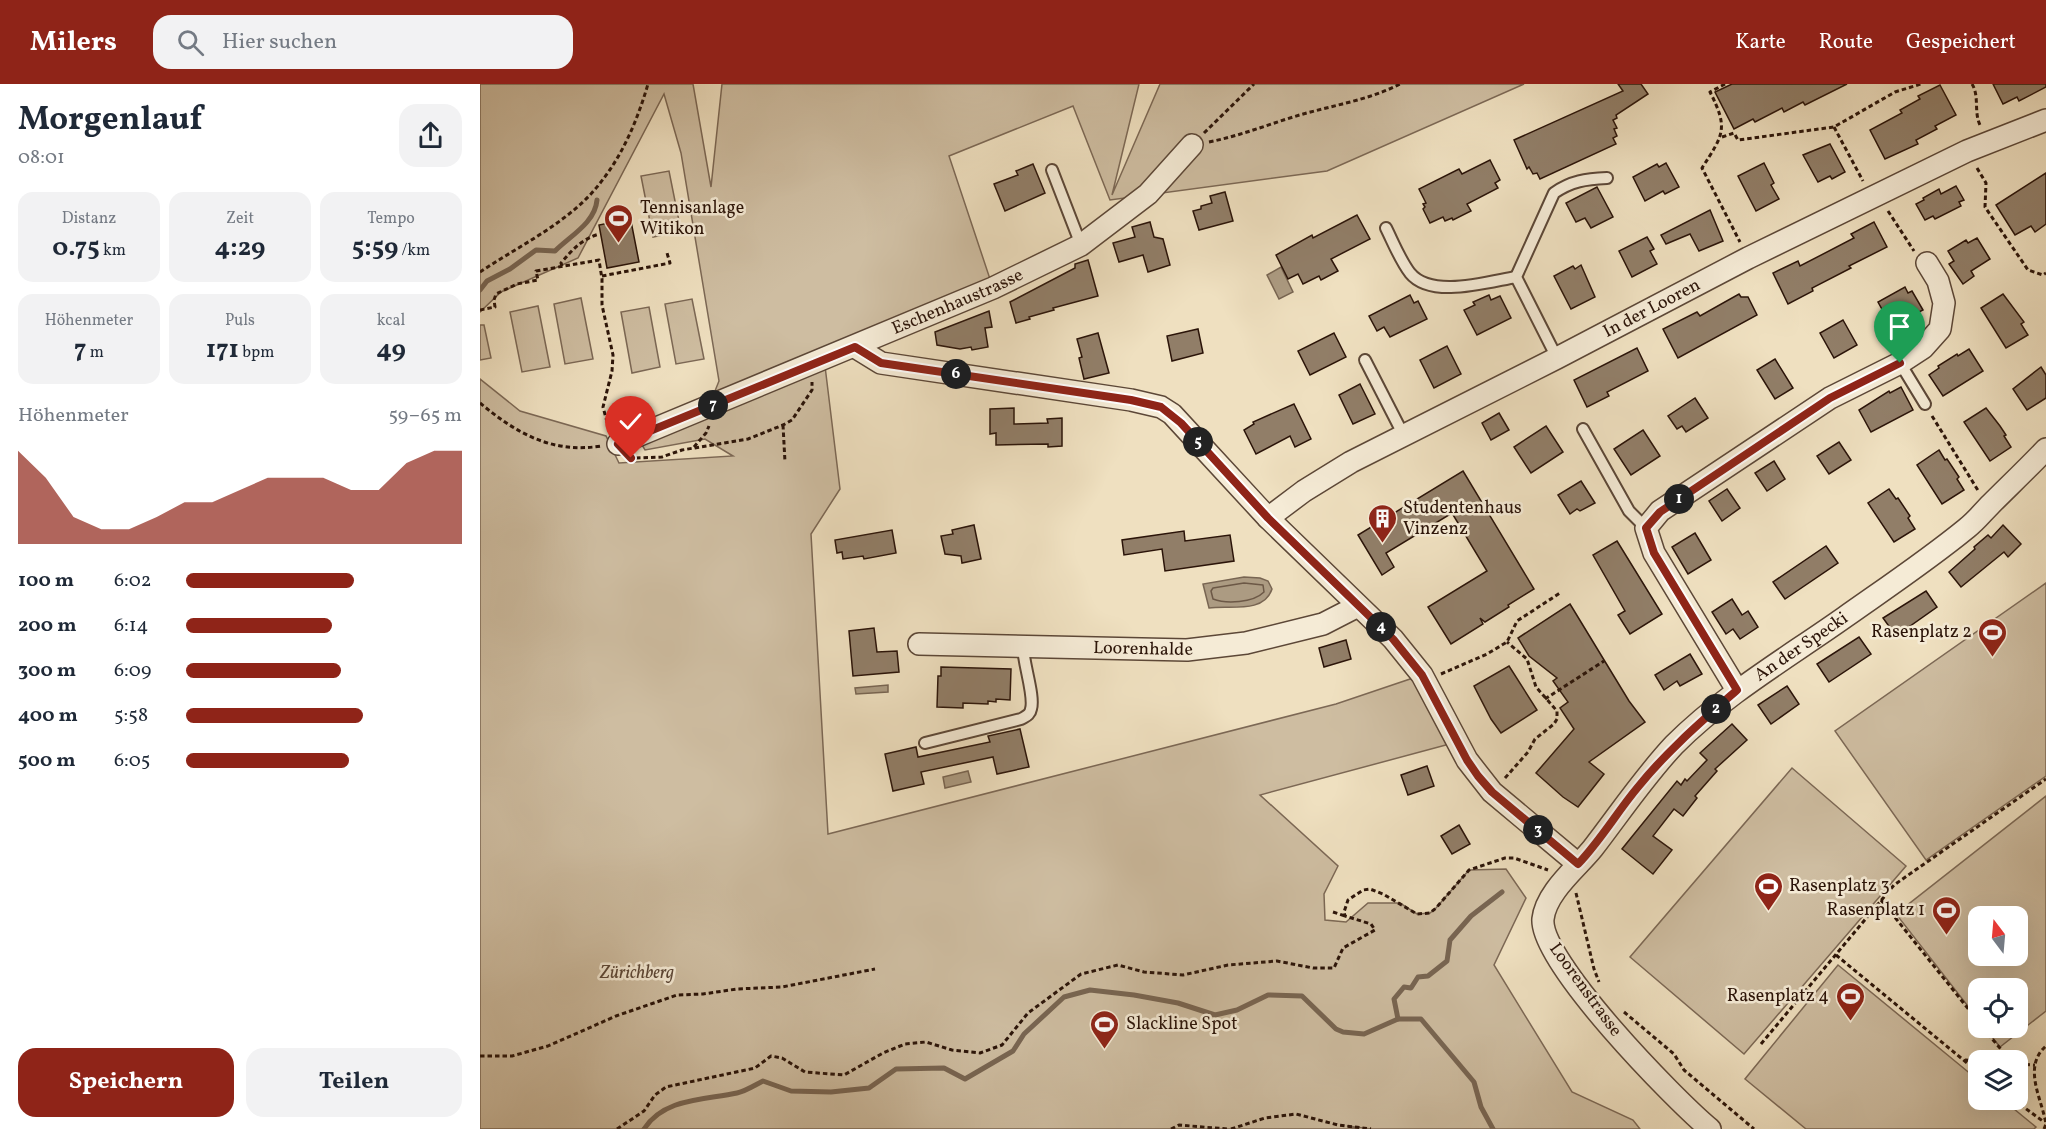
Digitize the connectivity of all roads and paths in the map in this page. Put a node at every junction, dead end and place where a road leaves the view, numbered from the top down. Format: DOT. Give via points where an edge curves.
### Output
graph roads {
  1 [pos="648,84"];
  2 [pos="1400,84"];
  3 [pos="1725,84"];
  4 [pos="1920,84"];
  5 [pos="1972,84"];
  6 [pos="1251,85"];
  7 [pos="2046,120"];
  8 [pos="1834,127"];
  9 [pos="1722,137"];
  10 [pos="1990,141"];
  11 [pos="1192,145"];
  12 [pos="1967,151"];
  13 [pos="1052,170"];
  14 [pos="1607,178"];
  15 [pos="1874,196"];
  16 [pos="1386,228"];
  17 [pos="599,234"];
  18 [pos="1081,245"];
  19 [pos="667,253"];
  20 [pos="1748,258"];
  21 [pos="1924,261"];
  22 [pos="562,266"];
  23 [pos="480,272"];
  24 [pos="2046,273"];
  25 [pos="602,276"];
  26 [pos="1516,277"];
  27 [pos="480,310"];
  28 [pos="855,347"];
  29 [pos="1557,358"];
  30 [pos="1365,360"];
  31 [pos="1900,363"];
  32 [pos="807,367"];
  33 [pos="480,403"];
  34 [pos="1925,404"];
  35 [pos="783,425"];
  36 [pos="1583,429"];
  37 [pos="1404,436"];
  38 [pos="618,444"];
  39 [pos="2046,449"];
  40 [pos="785,462"];
  41 [pos="1988,507"];
  42 [pos="1268,518"];
  43 [pos="1646,528"];
  44 [pos="1560,593"];
  45 [pos="1358,606"];
  46 [pos="1507,642"];
  47 [pos="919,644"];
  48 [pos="1023,646"];
  49 [pos="1604,661"];
  50 [pos="1426,682"];
  51 [pos="1737,690"];
  52 [pos="1545,699"];
  53 [pos="925,744"];
  54 [pos="2046,779"];
  55 [pos="1492,792"];
  56 [pos="1578,864"];
  57 [pos="1563,881"];
  58 [pos="1881,900"];
  59 [pos="1333,912"];
  60 [pos="1346,916"];
  61 [pos="1836,955"];
  62 [pos="875,969"];
  63 [pos="1600,983"];
  64 [pos="1617,1006"];
  65 [pos="1968,1009"];
  66 [pos="1991,1038"];
  67 [pos="1761,1044"];
  68 [pos="2046,1046"];
  69 [pos="2002,1050"];
  70 [pos="480,1056"];
  71 [pos="1963,1060"];
  72 [pos="1968,1060"];
  73 [pos="1968,1064"];
  74 [pos="2028,1065"];
  75 [pos="2035,1065"];
  76 [pos="2027,1110"];
  77 [pos="2046,1124"];
  78 [pos="617,1129"];
  79 [pos="1171,1129"];
  80 [pos="1229,1129"];
  81 [pos="1371,1129"];
  82 [pos="1710,1129"];
  83 [pos="1754,1129"];
  84 [pos="2044,1129"];
  1 -- 23 [label="path" via="631,133 611,170 588,198"];
  2 -- 11 [label="path" via="1241,135"];
  3 -- 9 [label="path" via="1710,92 1721,113"];
  4 -- 8 [label="path" via="1895,92"];
  5 -- 10 [label="path" via="1977,119"];
  6 -- 11 [label="path"];
  7 -- 10 [label="street, In der Looren"];
  8 -- 9 [label="path" via="1738,140 1734,133"];
  8 -- 15 [label="path"];
  9 -- 20 [label="path" via="1702,168"];
  10 -- 12 [label="street, In der Looren"];
  11 -- 18 [label="street, Eschenhaustrasse" via="1148,194"];
  12 -- 15 [label="street, In der Looren"];
  12 -- 24 [label="path" via="1986,183 1985,207 2028,270"];
  13 -- 18 [label="lane"];
  14 -- 26 [label="lane" via="1582,179 1554,194"];
  15 -- 20 [label="street, In der Looren"];
  15 -- 21 [label="path"];
  16 -- 26 [label="lane" via="1411,274 1430,286 1453,287"];
  17 -- 22 [label="path" via="575,247"];
  18 -- 28 [label="street, Eschenhaustrasse"];
  19 -- 25 [label="path" via="669,263"];
  20 -- 29 [label="street, In der Looren"];
  21 -- 31 [label="street" via="1938,281 1944,303 1940,329 1923,348"];
  22 -- 25 [label="path" via="599,260"];
  22 -- 27 [label="path" via="536,271 538,280 496,294 495,308"];
  25 -- 38 [label="path" via="602,305 613,355 603,407 611,437"];
  26 -- 29 [label="lane"];
  28 -- 32 [label="street, Eschenhaustrasse"];
  28 -- 42 [label="street" via="881,363 1161,407 1181,423"];
  29 -- 37 [label="street, In der Looren"];
  30 -- 37 [label="lane"];
  31 -- 34 [label="lane"];
  31 -- 43 [label="street" via="1830,398 1660,512"];
  32 -- 35 [label="path" via="812,375 812,390 792,420"];
  32 -- 38 [label="street, Eschenhaustrasse"];
  33 -- 38 [label="path" via="535,440 585,449"];
  34 -- 41 [label="path"];
  35 -- 38 [label="path" via="748,439 681,450 663,457 631,458"];
  35 -- 40 [label="path"];
  36 -- 43 [label="lane" via="1629,511"];
  37 -- 42 [label="street, In der Looren" via="1322,479"];
  39 -- 41 [label="street, An der Specki"];
  41 -- 51 [label="street, An der Specki" via="1968,527 1844,618"];
  42 -- 45 [label="street"];
  43 -- 51 [label="street" via="1654,553"];
  44 -- 46 [label="path" via="1517,621"];
  45 -- 48 [label="street, Loorenhalde" via="1323,624 1246,643 1187,650"];
  45 -- 50 [label="street" via="1393,639"];
  46 -- 50 [label="path"];
  46 -- 52 [label="path" via="1527,659 1536,687"];
  47 -- 48 [label="street, Loorenhalde"];
  48 -- 53 [label="lane" via="1032,708 1028,715"];
  49 -- 52 [label="path"];
  50 -- 55 [label="street" via="1467,760"];
  51 -- 56 [label="street, An der Specki" via="1675,745"];
  52 -- 55 [label="path" via="1557,711 1554,724 1535,739"];
  54 -- 58 [label="path" via="1894,885"];
  55 -- 56 [label="street"];
  56 -- 57 [label="street, Loorenstrasse"];
  57 -- 60 [label="path" via="1537,864 1505,858 1469,870 1430,913 1417,914 1370,889 1348,900"];
  57 -- 63 [label="path" via="1578,894"];
  57 -- 82 [label="street, Loorenstrasse" via="1548,902 1543,919 1545,935 1602,1017 1640,1062"];
  58 -- 61 [label="path"];
  58 -- 65 [label="path"];
  59 -- 60 [label="path"];
  60 -- 78 [label="path" via="1371,924 1375,930 1343,948 1334,968 1277,961 1228,965 1183,975 1118,965 1094,970 1081,974 1028,1013 1002,1045 981,1053 926,1042 904,1044 844,1075 805,1072 771,1056 755,1068 666,1087 644,1111"];
  61 -- 67 [label="path"];
  61 -- 71 [label="path"];
  62 -- 70 [label="path" via="782,987 677,995 548,1046 512,1056"];
  64 -- 83 [label="path"];
  66 -- 69 [label="path"];
  68 -- 75 [label="path"];
  71 -- 72 [label="path"];
  71 -- 73 [label="path"];
  74 -- 75 [label="path"];
  75 -- 77 [label="path" via="2034,1080"];
  76 -- 77 [label="path"];
  77 -- 84 [label="path"];
  79 -- 80 [label="path" via="1179,1125"];
  80 -- 81 [label="path" via="1296,1114"];
}
